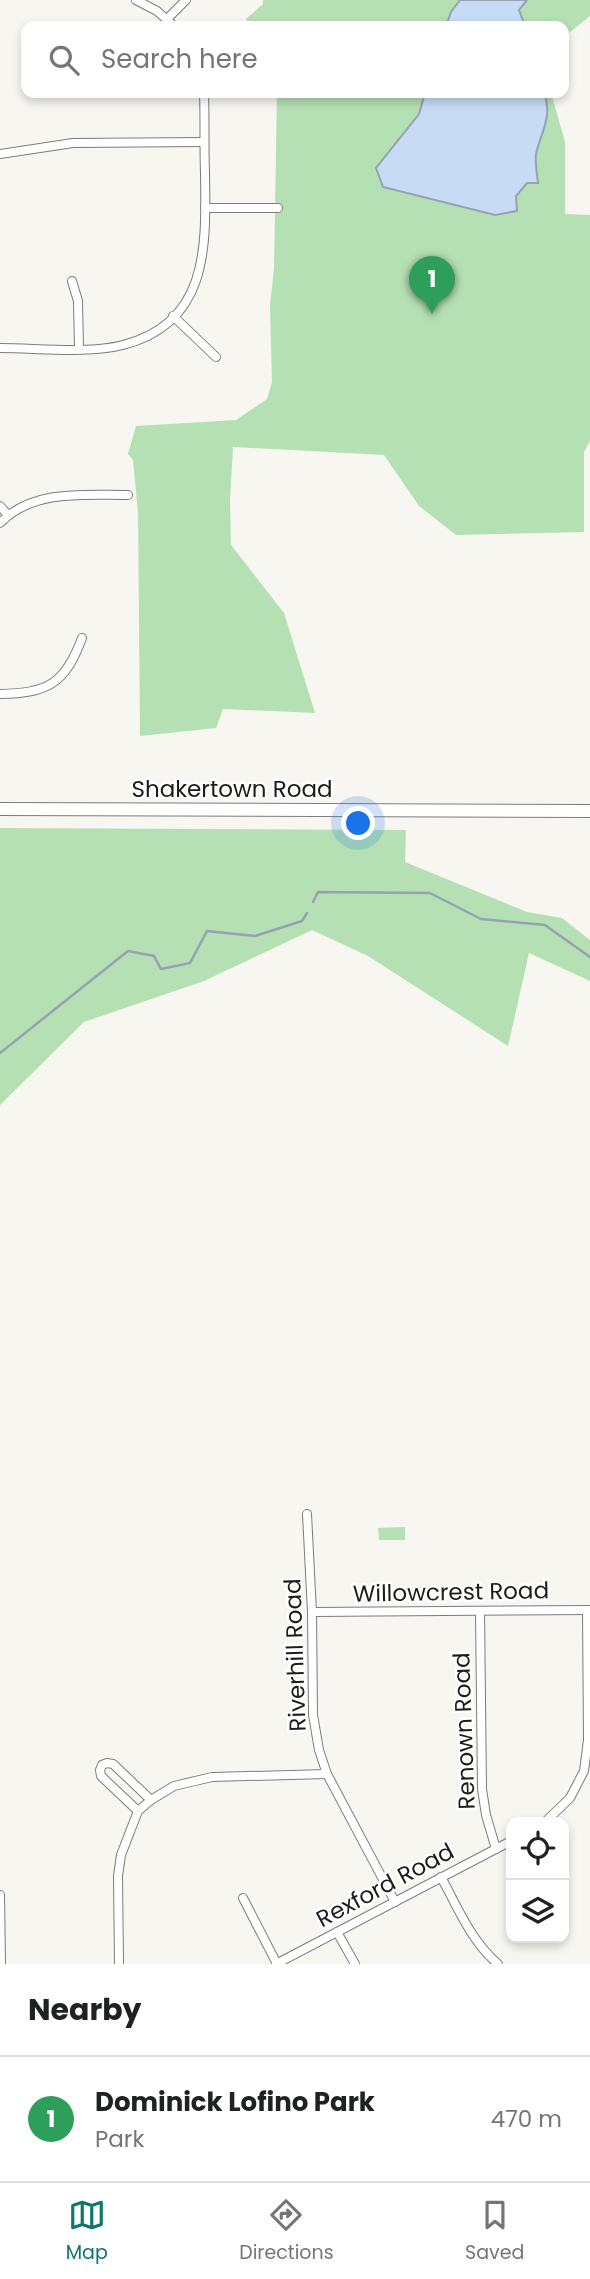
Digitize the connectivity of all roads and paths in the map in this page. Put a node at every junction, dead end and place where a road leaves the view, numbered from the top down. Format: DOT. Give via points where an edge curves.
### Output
graph roads {
  1 [pos="136,0"];
  2 [pos="186,0"];
  3 [pos="167,21"];
  4 [pos="171,21"];
  5 [pos="204,98"];
  6 [pos="204,142"];
  7 [pos="0,154"];
  8 [pos="205,208"];
  9 [pos="278,208"];
  10 [pos="72,281"];
  11 [pos="173,316"];
  12 [pos="0,348"];
  13 [pos="79,348"];
  14 [pos="216,357"];
  15 [pos="128,495"];
  16 [pos="0,506"];
  17 [pos="8,515"];
  18 [pos="0,523"];
  19 [pos="82,638"];
  20 [pos="0,694"];
  21 [pos="0,809"];
  22 [pos="590,811"];
  23 [pos="307,1514"];
  24 [pos="589,1610"];
  25 [pos="480,1611"];
  26 [pos="312,1612"];
  27 [pos="327,1774"];
  28 [pos="150,1800"];
  29 [pos="138,1811"];
  30 [pos="550,1817"];
  31 [pos="506,1844"];
  32 [pos="496,1849"];
  33 [pos="441,1877"];
  34 [pos="0,1895"];
  35 [pos="243,1898"];
  36 [pos="395,1902"];
  37 [pos="337,1932"];
  38 [pos="1,1964"];
  39 [pos="119,1964"];
  40 [pos="276,1964"];
  41 [pos="355,1964"];
  42 [pos="498,1964"];
  1 -- 3 [label="street"];
  2 -- 4 [label="street"];
  5 -- 6 [label="street"];
  6 -- 7 [label="street" via="73,143"];
  6 -- 8 [label="street"];
  8 -- 9 [label="street"];
  8 -- 11 [label="street" via="200,270 190,295"];
  10 -- 13 [label="street" via="79,306"];
  11 -- 13 [label="street" via="127,344"];
  11 -- 14 [label="street"];
  12 -- 13 [label="street"];
  15 -- 17 [label="street" via="53,497"];
  16 -- 17 [label="street"];
  17 -- 18 [label="street"];
  19 -- 20 [label="street" via="72,664 52,683 34,691"];
  21 -- 22 [label="street, Shakertown Road"];
  23 -- 26 [label="street, Riverhill Road"];
  24 -- 25 [label="street, Willowcrest Road"];
  24 -- 30 [label="street" via="584,1771 570,1798"];
  25 -- 26 [label="street, Willowcrest Road"];
  25 -- 32 [label="street, Renown Road" via="482,1789"];
  26 -- 27 [label="street, Riverhill Road" via="313,1714"];
  27 -- 28 [label="street" via="212,1777 174,1786"];
  27 -- 36 [label="street, Riverhill Road"];
  28 -- 29 [label="street"];
  28 -- 29 [label="street" via="113,1764 102,1765 102,1776"];
  29 -- 39 [label="street" via="118,1870"];
  31 -- 32 [label="street, Rexford Road"];
  32 -- 33 [label="street, Rexford Road"];
  33 -- 36 [label="street, Rexford Road"];
  33 -- 42 [label="street" via="472,1934"];
  34 -- 38 [label="street"];
  35 -- 40 [label="street"];
  36 -- 37 [label="street, Rexford Road"];
  37 -- 40 [label="street, Rexford Road"];
  37 -- 41 [label="street"];
}
